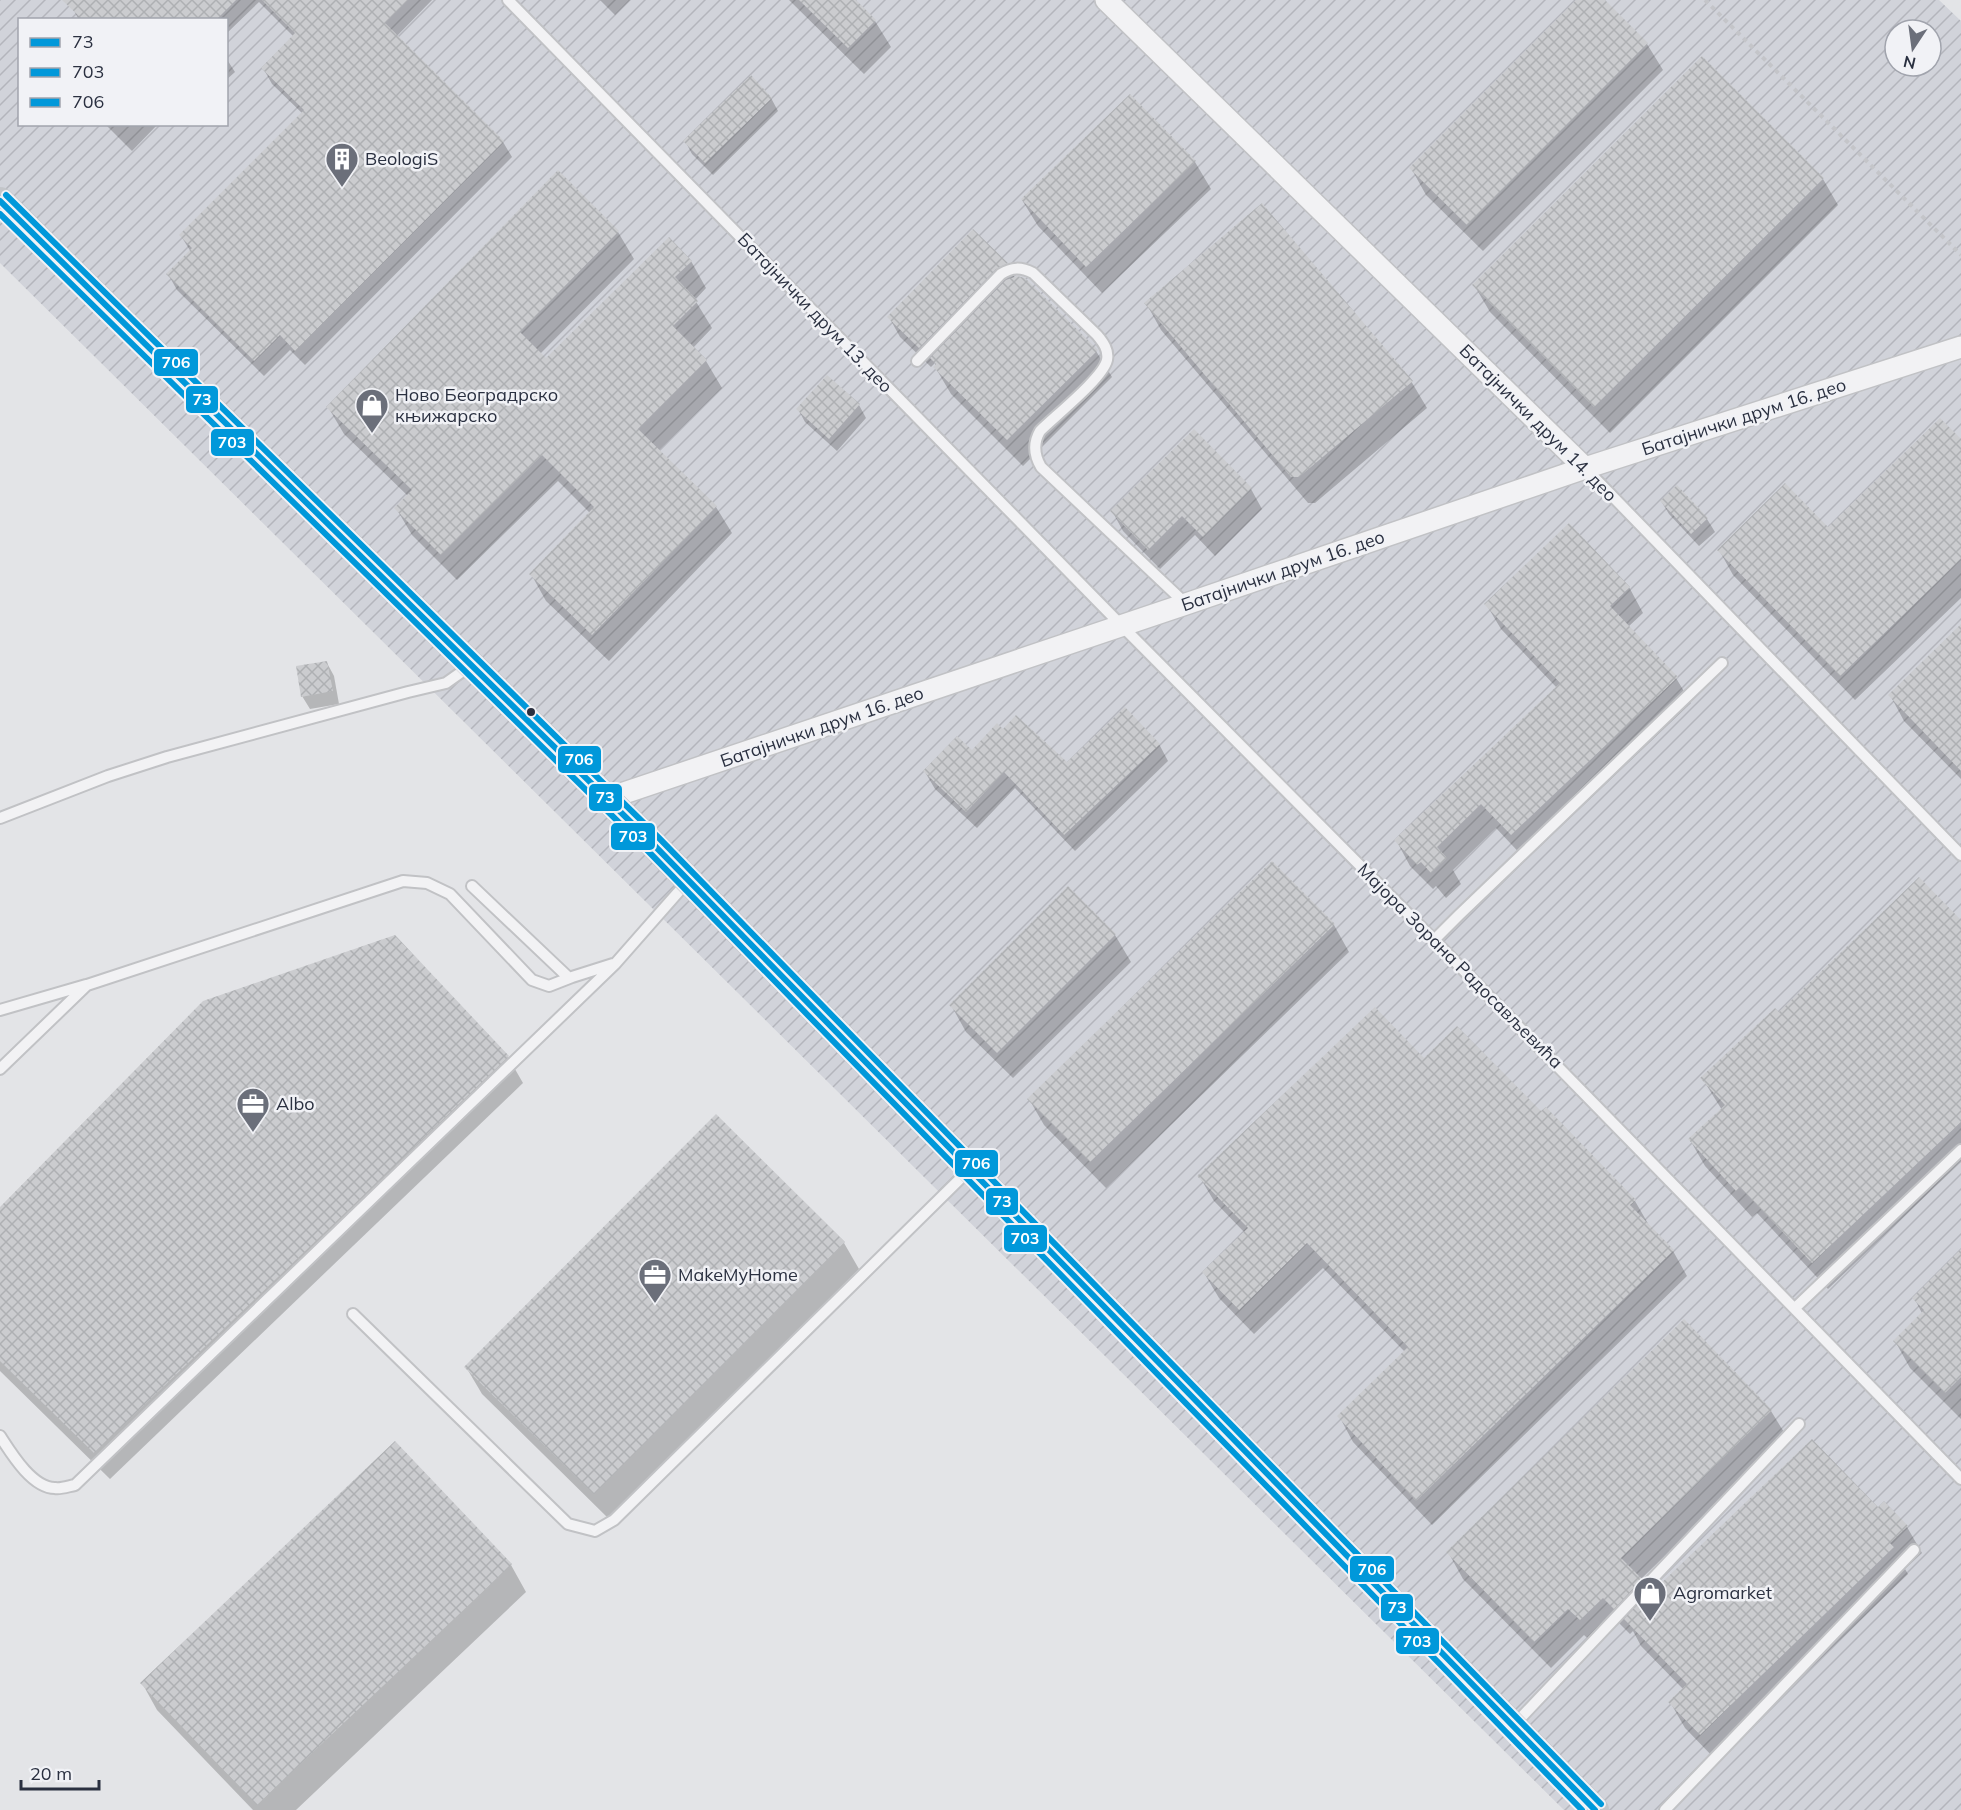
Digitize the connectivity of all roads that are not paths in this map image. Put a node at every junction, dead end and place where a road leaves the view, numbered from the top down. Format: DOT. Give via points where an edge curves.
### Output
graph roads {
  1 [pos="508,0"];
  2 [pos="1106,0"];
  3 [pos="0,201"];
  4 [pos="1961,347"];
  5 [pos="917,361"];
  6 [pos="1585,468"];
  7 [pos="1186,604"];
  8 [pos="1122,626"];
  9 [pos="1722,663"];
  10 [pos="471,666"];
  11 [pos="606,799"];
  12 [pos="0,818"];
  13 [pos="1961,855"];
  14 [pos="688,880"];
  15 [pos="472,886"];
  16 [pos="1434,940"];
  17 [pos="615,964"];
  18 [pos="568,978"];
  19 [pos="87,985"];
  20 [pos="2,1010"];
  21 [pos="0,1070"];
  22 [pos="1961,1150"];
  23 [pos="970,1169"];
  24 [pos="1796,1308"];
  25 [pos="353,1314"];
  26 [pos="1798,1424"];
  27 [pos="0,1436"];
  28 [pos="1961,1479"];
  29 [pos="1914,1550"];
  30 [pos="1513,1726"];
  31 [pos="1595,1810"];
  32 [pos="1665,1810"];
  1 -- 8 [label="lane, Батајнички друм 13. део"];
  2 -- 6 [label="street, Батајнички друм 14. део"];
  3 -- 10 [label="main road"];
  4 -- 6 [label="street, Батајнички друм 16. део"];
  5 -- 7 [label="lane" via="1001,274 1017,268 1033,273 1097,335 1107,359 1100,375 1040,430 1035,443 1036,459"];
  6 -- 7 [label="street, Батајнички друм 16. део"];
  6 -- 13 [label="lane, Батајнички друм 14. део"];
  7 -- 8 [label="street, Батајнички друм 16. део"];
  8 -- 11 [label="street, Батајнички друм 16. део"];
  8 -- 16 [label="lane, Мајора Зорана Радосављевића"];
  9 -- 16 [label="lane"];
  10 -- 11 [label="main road"];
  10 -- 12 [label="lane" via="435,687 167,757"];
  11 -- 14 [label="main road"];
  14 -- 17 [label="lane"];
  14 -- 23 [label="main road"];
  15 -- 18 [label="lane"];
  16 -- 24 [label="lane, Мајора Зорана Радосављевића"];
  17 -- 18 [label="lane"];
  17 -- 27 [label="lane" via="75,1485 54,1489 38,1483"];
  18 -- 19 [label="lane" via="549,986 532,980 450,894 427,883 403,881"];
  19 -- 20 [label="lane"];
  19 -- 21 [label="lane"];
  22 -- 24 [label="lane"];
  23 -- 25 [label="lane" via="614,1520 595,1531 568,1524"];
  23 -- 30 [label="main road"];
  24 -- 28 [label="lane, Мајора Зорана Радосављевића"];
  26 -- 30 [label="lane"];
  29 -- 32 [label="lane"];
  30 -- 31 [label="main road"];
}
